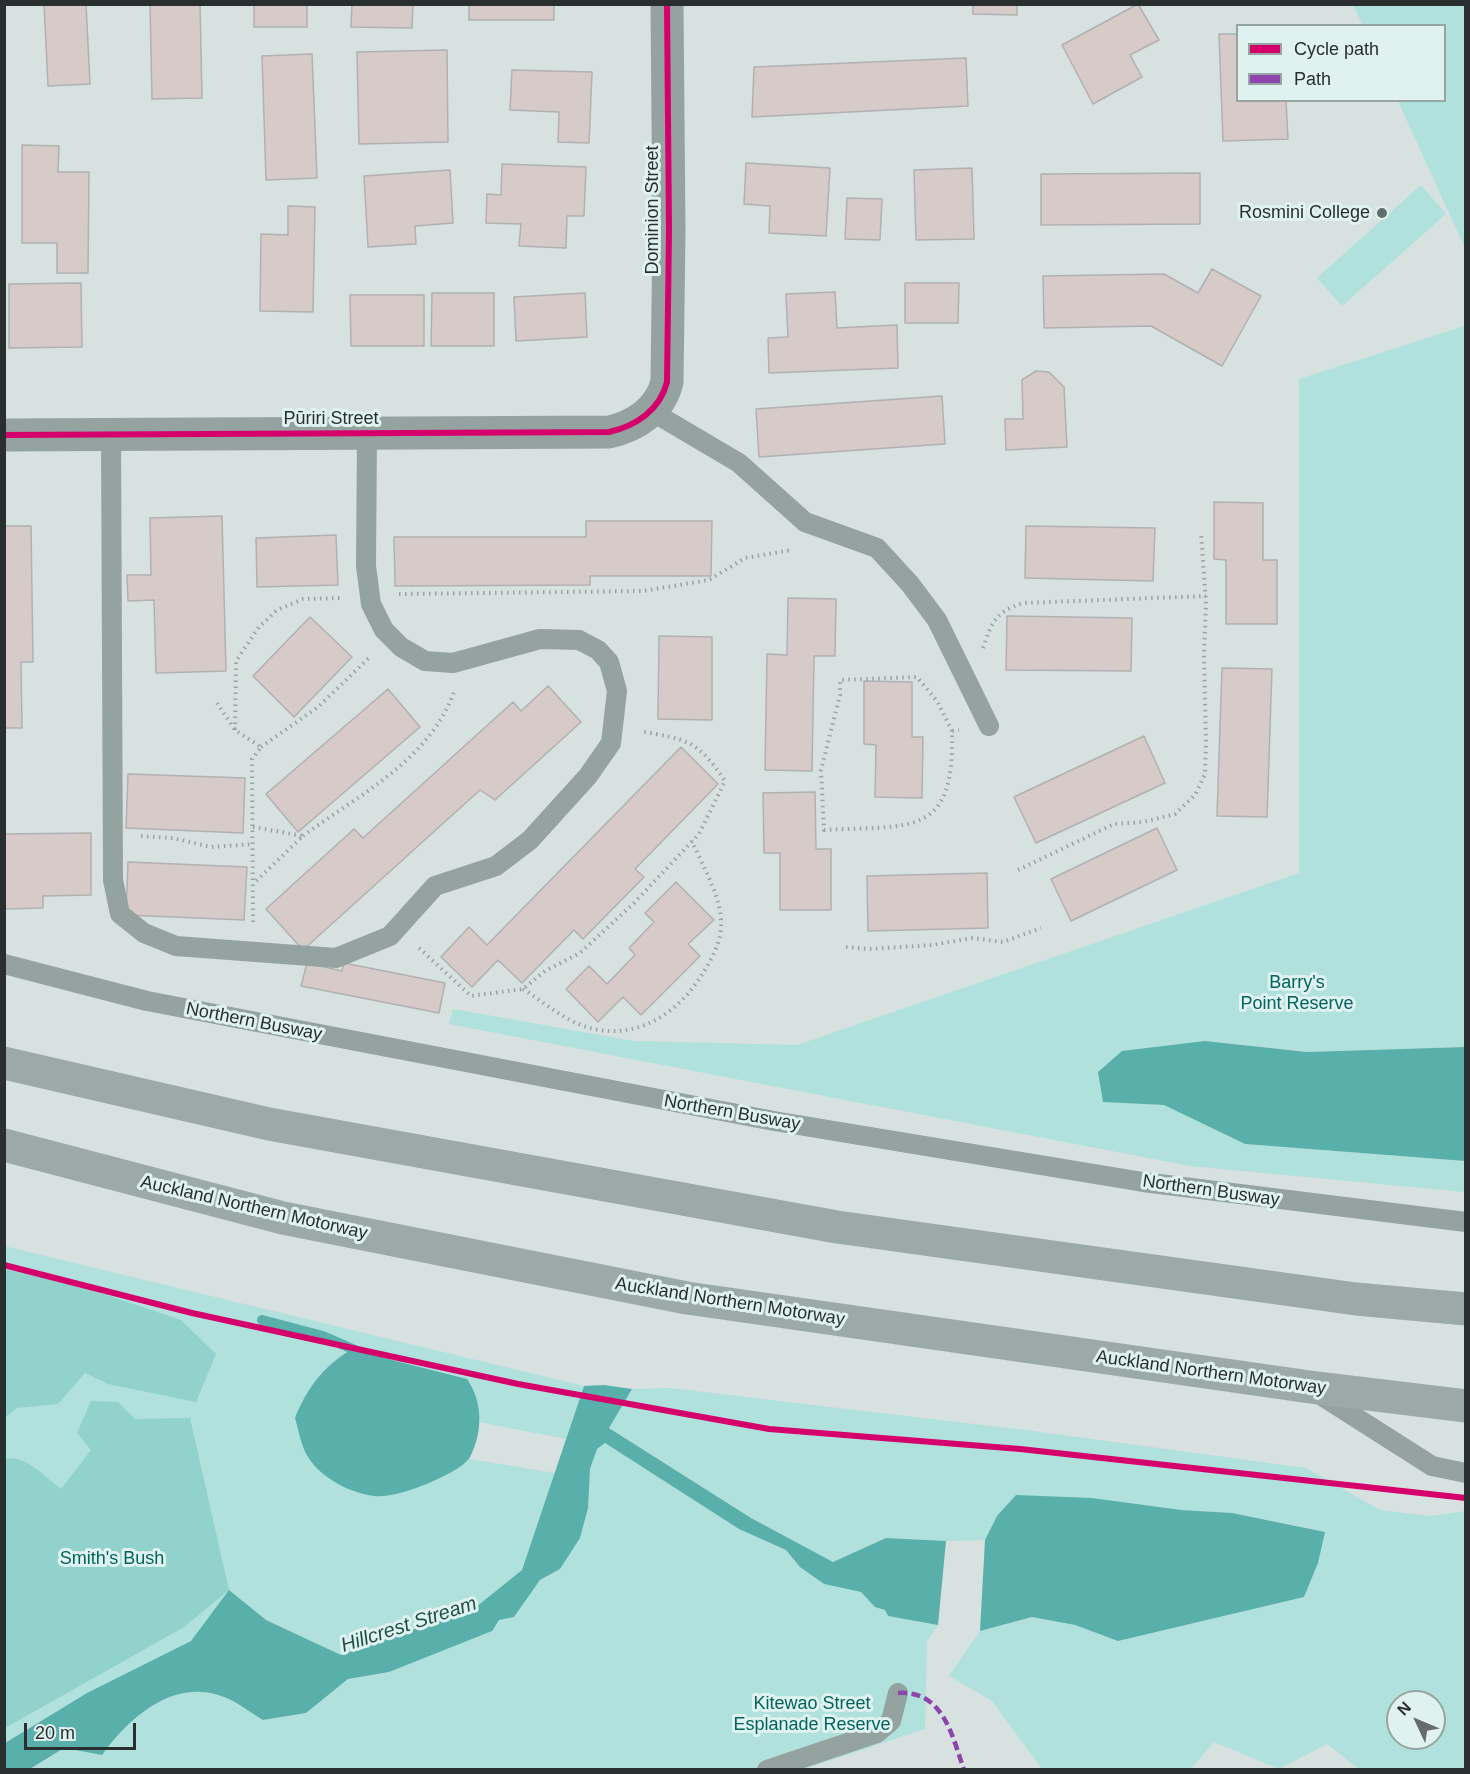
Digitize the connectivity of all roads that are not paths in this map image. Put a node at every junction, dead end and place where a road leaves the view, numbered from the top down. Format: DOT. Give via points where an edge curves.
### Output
graph roads {
  1 [pos="667,4"];
  2 [pos="651,411"];
  3 [pos="111,434"];
  4 [pos="368,434"];
  5 [pos="4,435"];
  6 [pos="989,726"];
  7 [pos="4,964"];
  8 [pos="4,1063"];
  9 [pos="4,1145"];
  10 [pos="1466,1222"];
  11 [pos="1466,1309"];
  12 [pos="1310,1387"];
  13 [pos="1466,1406"];
  14 [pos="1466,1473"];
  15 [pos="898,1693"];
  16 [pos="766,1770"];
  1 -- 2 [label="street, Dominion Street" via="668,373 665,391"];
  2 -- 4 [label="street, Pūriri Street" via="627,428 609,432"];
  2 -- 6 [label="lane" via="739,463 805,522 877,548 937,620"];
  3 -- 4 [label="street, Pūriri Street"];
  3 -- 4 [label="lane" via="113,880 120,914 144,933 176,946 336,958 390,936 435,886 496,866 530,840 588,776 611,743 617,691 609,662 598,650 579,640 540,639 453,663 425,661 389,635 369,595"];
  3 -- 5 [label="street, Pūriri Street"];
  7 -- 10 [label="lane, Northern Busway" via="147,1001 774,1121 1143,1182"];
  8 -- 11 [label="highway" via="269,1124 837,1227 1344,1298"];
  9 -- 12 [label="highway, Auckland Northern Motorway" via="283,1218 687,1298"];
  12 -- 13 [label="highway, Auckland Northern Motorway"];
  12 -- 14 [label="lane" via="1432,1466"];
  15 -- 16 [label="lane" via="891,1721 877,1733"];
}
